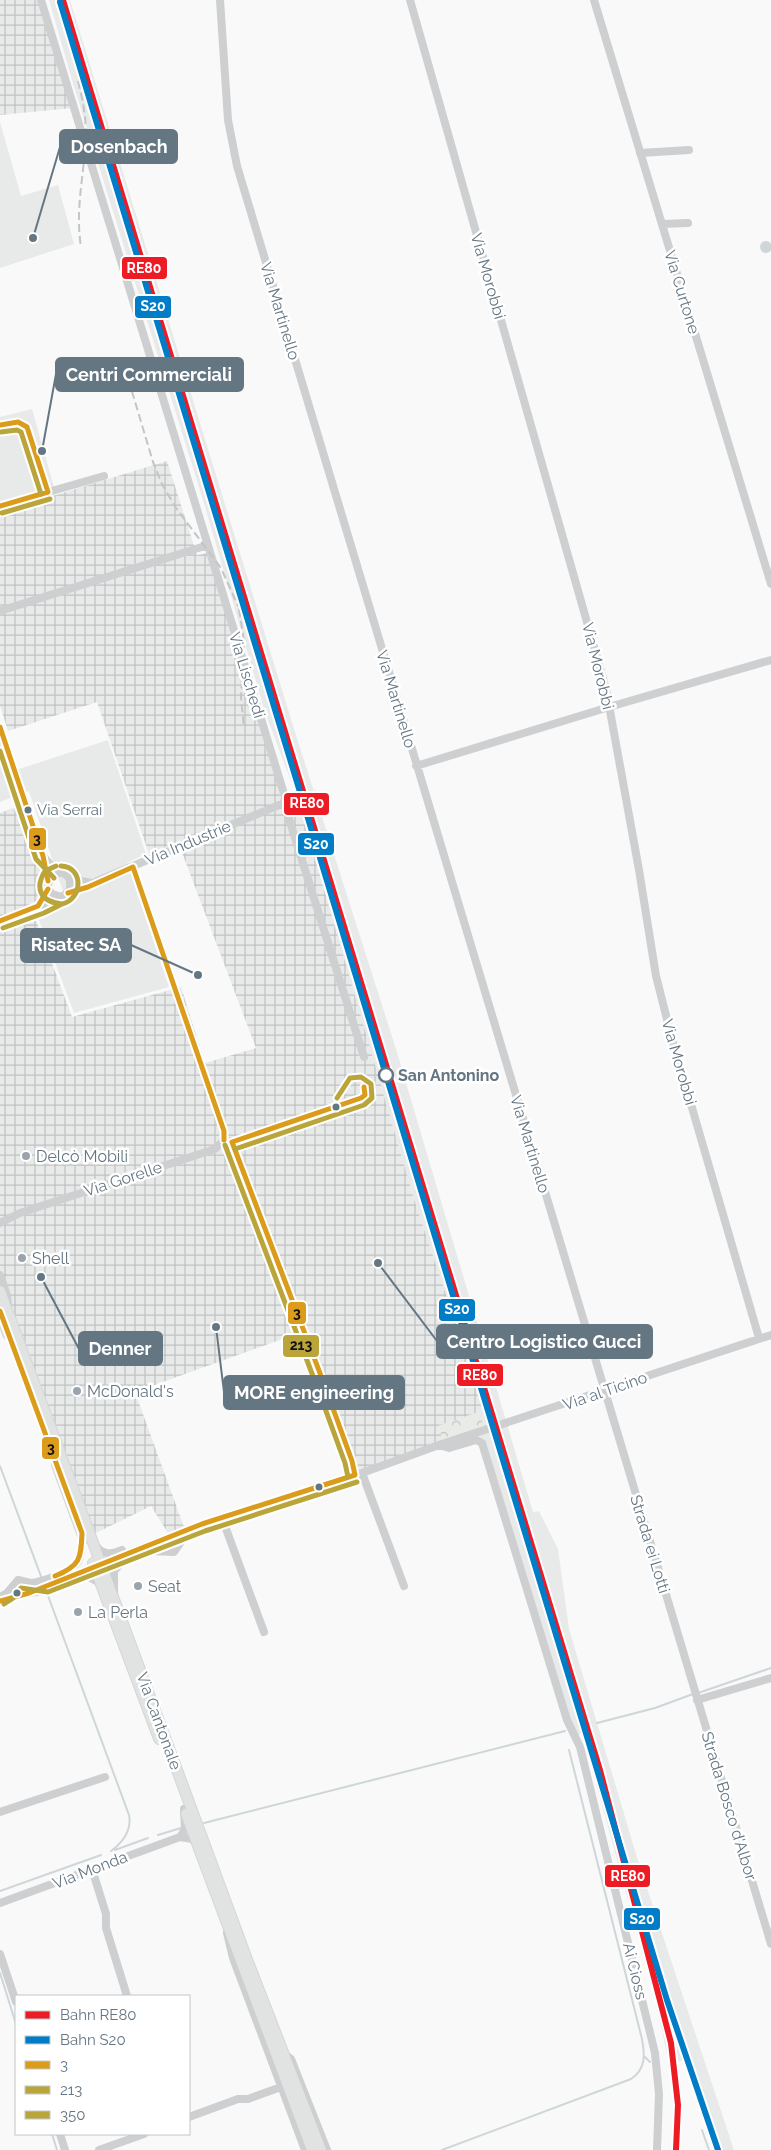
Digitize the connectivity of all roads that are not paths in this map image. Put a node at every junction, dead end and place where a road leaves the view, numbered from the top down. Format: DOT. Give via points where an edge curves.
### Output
graph roads {
  1 [pos="42,0"];
  2 [pos="220,0"];
  3 [pos="410,0"];
  4 [pos="594,0"];
  5 [pos="689,150"];
  6 [pos="640,153"];
  7 [pos="688,223"];
  8 [pos="662,224"];
  9 [pos="0,425"];
  10 [pos="104,476"];
  11 [pos="48,492"];
  12 [pos="0,506"];
  13 [pos="208,545"];
  14 [pos="771,584"];
  15 [pos="0,611"];
  16 [pos="771,660"];
  17 [pos="608,707"];
  18 [pos="0,727"];
  19 [pos="416,766"];
  20 [pos="284,803"];
  21 [pos="43,856"];
  22 [pos="133,867"];
  23 [pos="59,873"];
  24 [pos="70,879"];
  25 [pos="48,881"];
  26 [pos="92,883"];
  27 [pos="48,889"];
  28 [pos="68,893"];
  29 [pos="58,897"];
  30 [pos="38,906"];
  31 [pos="0,921"];
  32 [pos="364,1058"];
  33 [pos="224,1140"];
  34 [pos="20,1213"];
  35 [pos="0,1217"];
  36 [pos="0,1222"];
  37 [pos="0,1275"];
  38 [pos="0,1292"];
  39 [pos="4,1312"];
  40 [pos="771,1334"];
  41 [pos="759,1338"];
  42 [pos="605,1391"];
  43 [pos="439,1445"];
  44 [pos="358,1474"];
  45 [pos="222,1518"];
  46 [pos="189,1529"];
  47 [pos="82,1533"];
  48 [pos="173,1536"];
  49 [pos="93,1543"];
  50 [pos="180,1544"];
  51 [pos="155,1547"];
  52 [pos="105,1562"];
  53 [pos="90,1568"];
  54 [pos="23,1580"];
  55 [pos="14,1583"];
  56 [pos="100,1583"];
  57 [pos="44,1585"];
  58 [pos="404,1586"];
  59 [pos="24,1594"];
  60 [pos="0,1598"];
  61 [pos="115,1601"];
  62 [pos="0,1602"];
  63 [pos="264,1632"];
  64 [pos="771,1678"];
  65 [pos="697,1698"];
  66 [pos="105,1777"];
  67 [pos="184,1808"];
  68 [pos="0,1812"];
  69 [pos="180,1837"];
  70 [pos="197,1844"];
  71 [pos="92,1869"];
  72 [pos="0,1903"];
  73 [pos="222,1909"];
  74 [pos="771,1944"];
  75 [pos="0,1954"];
  76 [pos="127,1995"];
  77 [pos="15,1999"];
  78 [pos="283,2053"];
  79 [pos="281,2087"];
  80 [pos="190,2117"];
  81 [pos="60,2135"];
  82 [pos="141,2135"];
  83 [pos="65,2150"];
  84 [pos="98,2150"];
  85 [pos="305,2150"];
  86 [pos="312,2150"];
  87 [pos="321,2150"];
  88 [pos="327,2150"];
  89 [pos="657,2150"];
  1 -- 13 [label="street, Via Lischedi"];
  2 -- 19 [label="street, Via Martinello" via="228,120 236,166"];
  3 -- 17 [label="street, Via Morobbi" via="594,646"];
  4 -- 6 [label="street, Via Curtone"];
  5 -- 6 [label="street"];
  6 -- 8 [label="street, Via Curtone"];
  7 -- 8 [label="street"];
  8 -- 14 [label="street, Via Curtone"];
  9 -- 11 [label="street" via="18,422 30,430"];
  10 -- 11 [label="street"];
  11 -- 12 [label="street"];
  13 -- 15 [label="street"];
  13 -- 20 [label="street, Via Lischedi"];
  16 -- 17 [label="street"];
  17 -- 19 [label="street"];
  17 -- 41 [label="street, Via Morobbi" via="658,985"];
  18 -- 21 [label="street"];
  19 -- 42 [label="street, Via Martinello"];
  20 -- 22 [label="street, Via Industrie"];
  20 -- 32 [label="street, Via Lischedi"];
  21 -- 23 [label="street"];
  21 -- 25 [label="street"];
  22 -- 26 [label="street, Via Industrie"];
  22 -- 33 [label="street" via="224,1131"];
  23 -- 24 [label="street"];
  23 -- 25 [label="street" via="53,874"];
  24 -- 26 [label="street"];
  24 -- 28 [label="street"];
  25 -- 27 [label="street"];
  26 -- 28 [label="street, Via Industrie"];
  27 -- 29 [label="street"];
  27 -- 30 [label="street"];
  28 -- 29 [label="street"];
  29 -- 30 [label="street"];
  30 -- 31 [label="street"];
  33 -- 34 [label="street, Via Gorelle" via="215,1149"];
  33 -- 44 [label="street" via="232,1142"];
  34 -- 35 [label="street"];
  34 -- 36 [label="street"];
  37 -- 39 [label="street" via="7,1295"];
  38 -- 39 [label="main road, Via Cantonale"];
  39 -- 47 [label="main road, Via Cantonale"];
  39 -- 49 [label="main road, Via Cantonale"];
  40 -- 41 [label="street, Via al Ticino"];
  41 -- 42 [label="street, Via al Ticino"];
  42 -- 43 [label="street, Via al Ticino"];
  42 -- 65 [label="street, Strada ei Lotti"];
  43 -- 44 [label="street, Via al Ticino"];
  43 -- 89 [label="street, Ai Cioss" via="449,1448 476,1440 481,1442 567,1720 580,1747 655,2053 660,2094"];
  44 -- 45 [label="street, Via al Ticino"];
  44 -- 58 [label="street"];
  45 -- 46 [label="street, Via al Ticino"];
  45 -- 63 [label="street"];
  46 -- 48 [label="street, Via al Ticino"];
  46 -- 50 [label="street"];
  47 -- 56 [label="main road, Via Cantonale"];
  47 -- 57 [label="street" via="78,1563"];
  48 -- 49 [label="street" via="156,1537 112,1554 101,1552"];
  48 -- 50 [label="street" via="180,1538"];
  48 -- 51 [label="street"];
  49 -- 61 [label="main road, Via Cantonale"];
  50 -- 51 [label="street" via="171,1552"];
  51 -- 52 [label="street"];
  51 -- 61 [label="street" via="118,1565 114,1575"];
  53 -- 57 [label="street"];
  54 -- 55 [label="street"];
  54 -- 57 [label="street"];
  54 -- 59 [label="street" via="28,1588"];
  55 -- 59 [label="street" via="15,1592"];
  55 -- 60 [label="street"];
  56 -- 57 [label="street" via="82,1577"];
  56 -- 67 [label="main road, Via Cantonale"];
  57 -- 59 [label="street"];
  59 -- 62 [label="street"];
  61 -- 78 [label="main road, Via Cantonale"];
  64 -- 65 [label="street"];
  65 -- 74 [label="street, Strada Bosco d'Albor"];
  66 -- 68 [label="street"];
  67 -- 69 [label="street" via="185,1829"];
  67 -- 70 [label="main road, Via Cantonale"];
  69 -- 70 [label="street" via="192,1839"];
  69 -- 71 [label="street, Via Monda"];
  70 -- 73 [label="main road, Via Cantonale"];
  71 -- 72 [label="street, Via Monda"];
  71 -- 76 [label="street"];
  73 -- 79 [label="street" via="233,1958"];
  73 -- 86 [label="main road, Via Cantonale"];
  75 -- 77 [label="street"];
  78 -- 87 [label="main road, Via Cantonale"];
  78 -- 88 [label="street" via="291,2058"];
  79 -- 80 [label="street"];
  79 -- 85 [label="street"];
  81 -- 83 [label="street"];
  82 -- 84 [label="street"];
}
